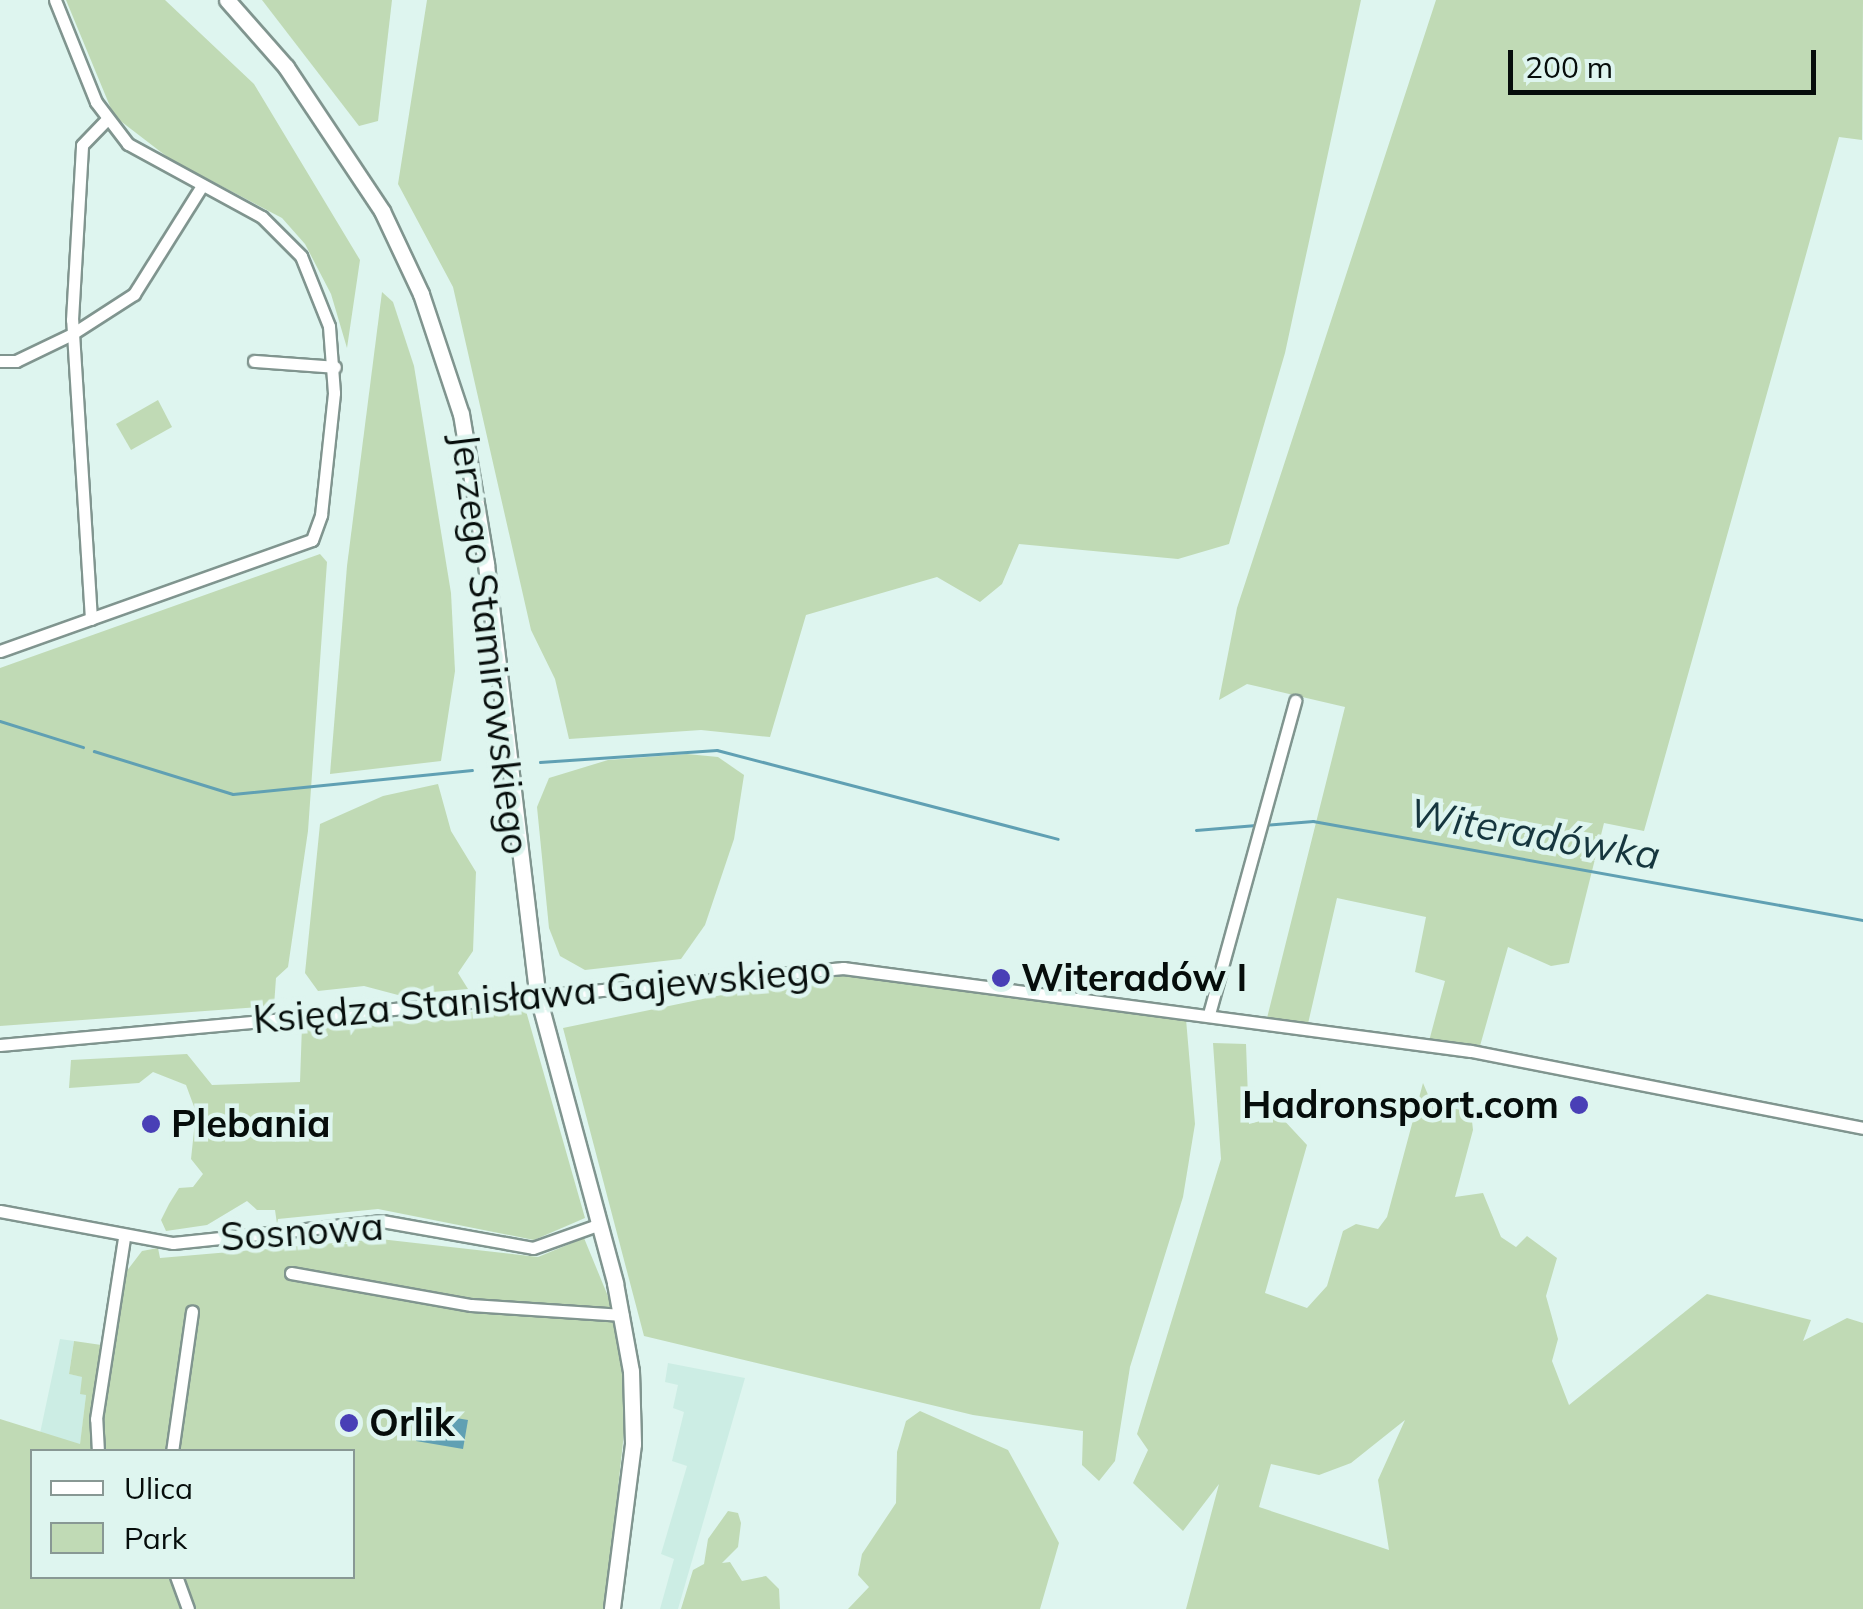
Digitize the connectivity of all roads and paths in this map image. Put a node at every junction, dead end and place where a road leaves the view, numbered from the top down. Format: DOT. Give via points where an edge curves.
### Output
graph roads {
  1 [pos="56,0"];
  2 [pos="227,0"];
  3 [pos="106,120"];
  4 [pos="201,187"];
  5 [pos="72,334"];
  6 [pos="254,361"];
  7 [pos="0,362"];
  8 [pos="335,367"];
  9 [pos="91,619"];
  10 [pos="0,652"];
  11 [pos="1294,701"];
  12 [pos="537,993"];
  13 [pos="1208,1014"];
  14 [pos="0,1045"];
  15 [pos="1863,1128"];
  16 [pos="0,1211"];
  17 [pos="600,1224"];
  18 [pos="124,1238"];
  19 [pos="291,1273"];
  20 [pos="192,1312"];
  21 [pos="623,1315"];
  22 [pos="98,1449"];
  23 [pos="172,1449"];
  24 [pos="177,1579"];
  25 [pos="188,1609"];
  26 [pos="612,1609"];
  1 -- 3 [label="street"];
  2 -- 12 [label="main road, Jerzego Stamirowskiego" via="338,140 421,294 446,359 474,477"];
  3 -- 4 [label="street" via="128,144"];
  3 -- 5 [label="street" via="82,144"];
  4 -- 5 [label="street" via="148,280"];
  4 -- 8 [label="street" via="262,218 292,244 323,306"];
  5 -- 7 [label="street"];
  5 -- 9 [label="street"];
  6 -- 8 [label="street"];
  8 -- 9 [label="street" via="322,515 312,540"];
  9 -- 10 [label="street"];
  11 -- 13 [label="street"];
  12 -- 13 [label="street, Księdza Stanisława Gajewskiego" via="843,968"];
  12 -- 14 [label="street, Księdza Stanisława Gajewskiego"];
  12 -- 17 [label="main road, Jerzego Stamirowskiego" via="553,1071"];
  13 -- 15 [label="street, Księdza Stanisława Gajewskiego" via="1478,1053"];
  16 -- 18 [label="street, Sosnowa"];
  17 -- 18 [label="street, Sosnowa" via="533,1248 382,1221 173,1243"];
  17 -- 21 [label="main road, Jerzego Stamirowskiego"];
  18 -- 22 [label="street" via="96,1420"];
  19 -- 21 [label="street, Sosnowa" via="471,1305"];
  20 -- 23 [label="street"];
  21 -- 26 [label="main road, Jerzego Stamirowskiego" via="633,1444"];
  24 -- 25 [label="street"];
}
